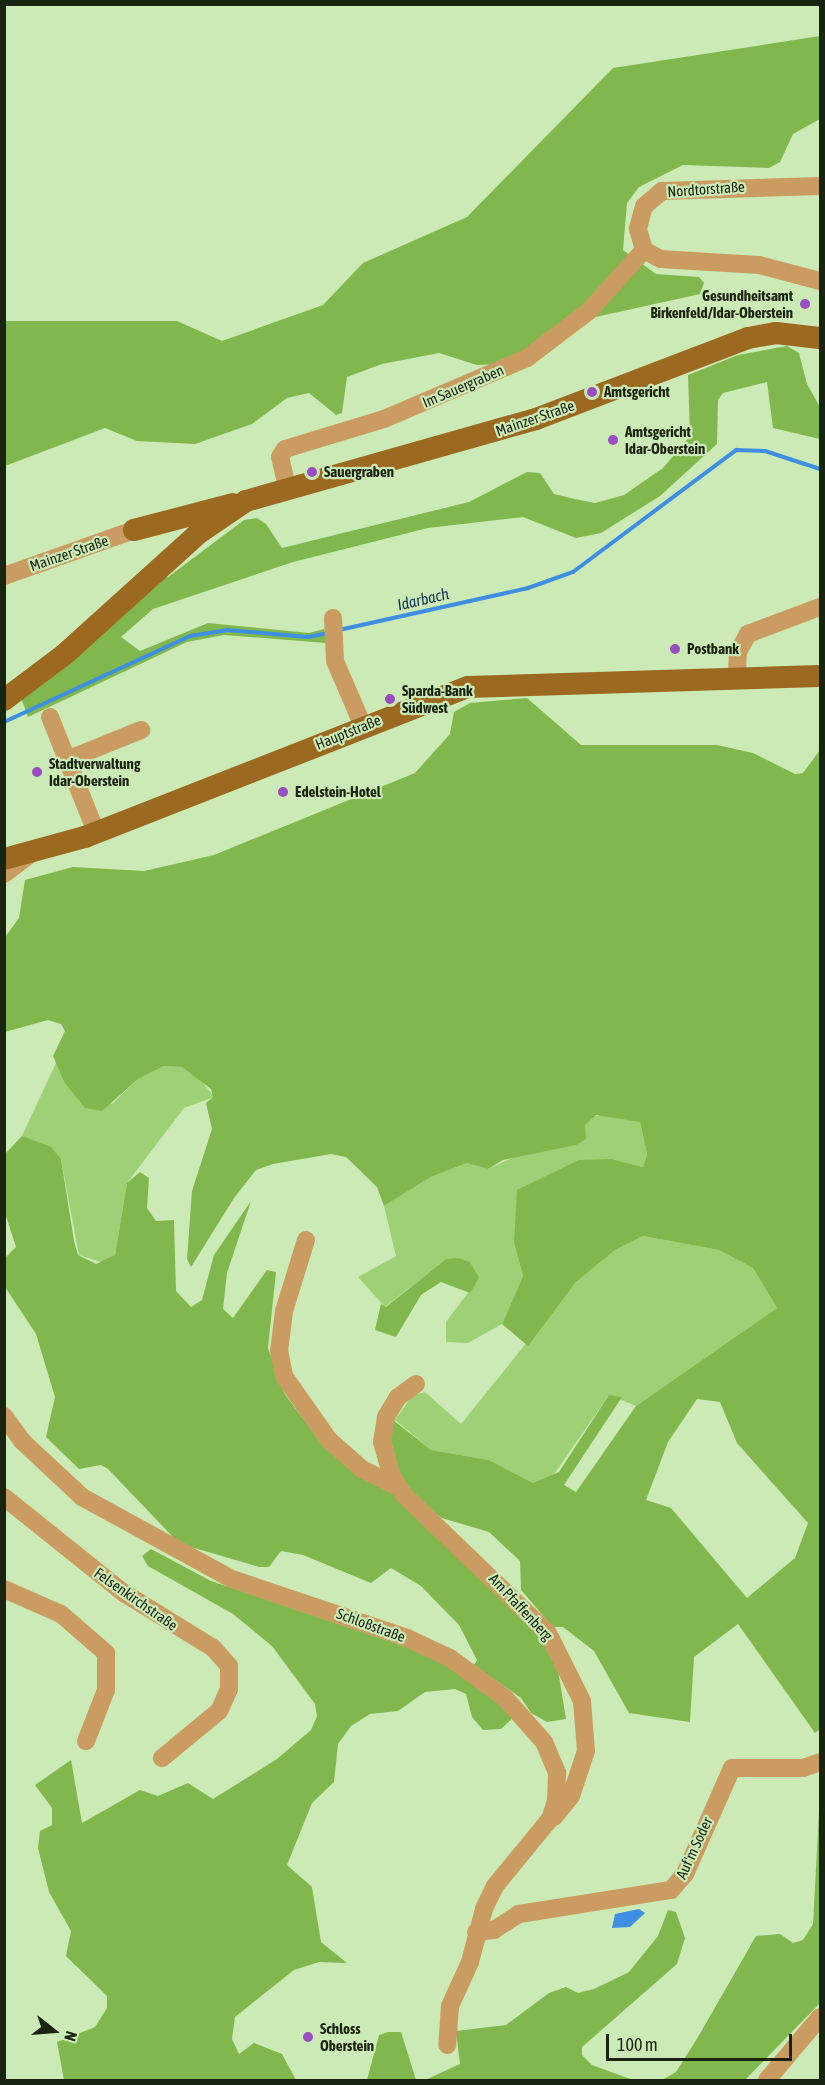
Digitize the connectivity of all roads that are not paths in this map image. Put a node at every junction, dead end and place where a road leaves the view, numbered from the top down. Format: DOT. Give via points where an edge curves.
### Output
graph roads {
  1 [pos="820,186"];
  2 [pos="644,250"];
  3 [pos="820,281"];
  4 [pos="820,338"];
  5 [pos="287,487"];
  6 [pos="246,501"];
  7 [pos="134,530"];
  8 [pos="156,570"];
  9 [pos="4,576"];
  10 [pos="820,607"];
  11 [pos="333,628"];
  12 [pos="820,676"];
  13 [pos="737,677"];
  14 [pos="4,700"];
  15 [pos="50,717"];
  16 [pos="363,726"];
  17 [pos="141,730"];
  18 [pos="69,759"];
  19 [pos="96,832"];
  20 [pos="31,854"];
  21 [pos="4,859"];
  22 [pos="4,874"];
  23 [pos="306,1240"];
  24 [pos="416,1384"];
  25 [pos="4,1416"];
  26 [pos="398,1487"];
  27 [pos="4,1497"];
  28 [pos="4,1589"];
  29 [pos="86,1741"];
  30 [pos="162,1758"];
  31 [pos="820,1762"];
  32 [pos="550,1819"];
  33 [pos="476,1932"];
  34 [pos="820,2017"];
  35 [pos="447,2045"];
  36 [pos="767,2080"];
  1 -- 2 [label="street, Nordtorstraße" via="662,191 640,216"];
  2 -- 3 [label="street" via="660,259 759,265"];
  2 -- 5 [label="street, Im Sauergraben" via="589,311 526,358 384,419 285,449 280,457"];
  4 -- 5 [label="main road, Mainzer Straße" via="759,335 536,419"];
  5 -- 6 [label="main road, Mainzer Straße"];
  6 -- 7 [label="main road"];
  6 -- 8 [label="main road"];
  7 -- 8 [label="main road" via="154,531 161,538"];
  7 -- 9 [label="street, Mainzer Straße"];
  8 -- 14 [label="main road" via="65,654"];
  10 -- 13 [label="street" via="748,634 738,652"];
  11 -- 16 [label="street"];
  12 -- 13 [label="main road, Hauptstraße"];
  13 -- 16 [label="main road, Hauptstraße" via="482,685"];
  15 -- 18 [label="street"];
  16 -- 19 [label="main road, Hauptstraße"];
  17 -- 18 [label="street"];
  18 -- 19 [label="street"];
  19 -- 20 [label="main road, Hauptstraße"];
  20 -- 21 [label="main road"];
  20 -- 22 [label="street, Hauptstraße"];
  23 -- 26 [label="street, Am Pfaffenberg" via="284,1311 279,1350 284,1376 313,1422 344,1455"];
  24 -- 26 [label="street, Am Pfaffenberg" via="398,1397 382,1430 384,1455"];
  25 -- 32 [label="street, Schloßstraße" via="22,1441 82,1497 183,1557 232,1579 407,1638 480,1677 527,1722 553,1758 557,1790"];
  26 -- 32 [label="street, Am Pfaffenberg" via="531,1614 568,1663 582,1701 586,1751 565,1807"];
  27 -- 30 [label="street, Felsenkirchstraße" via="150,1611 213,1648 229,1666 229,1689 219,1711"];
  28 -- 29 [label="street" via="61,1614 106,1653 106,1690"];
  31 -- 33 [label="street, Auf'm Soder" via="803,1768 732,1768 685,1874 671,1890 519,1914 494,1930"];
  32 -- 33 [label="street, Schloßstraße" via="495,1886"];
  33 -- 35 [label="street, Schloßstraße" via="450,2006"];
  34 -- 36 [label="street"];
}
